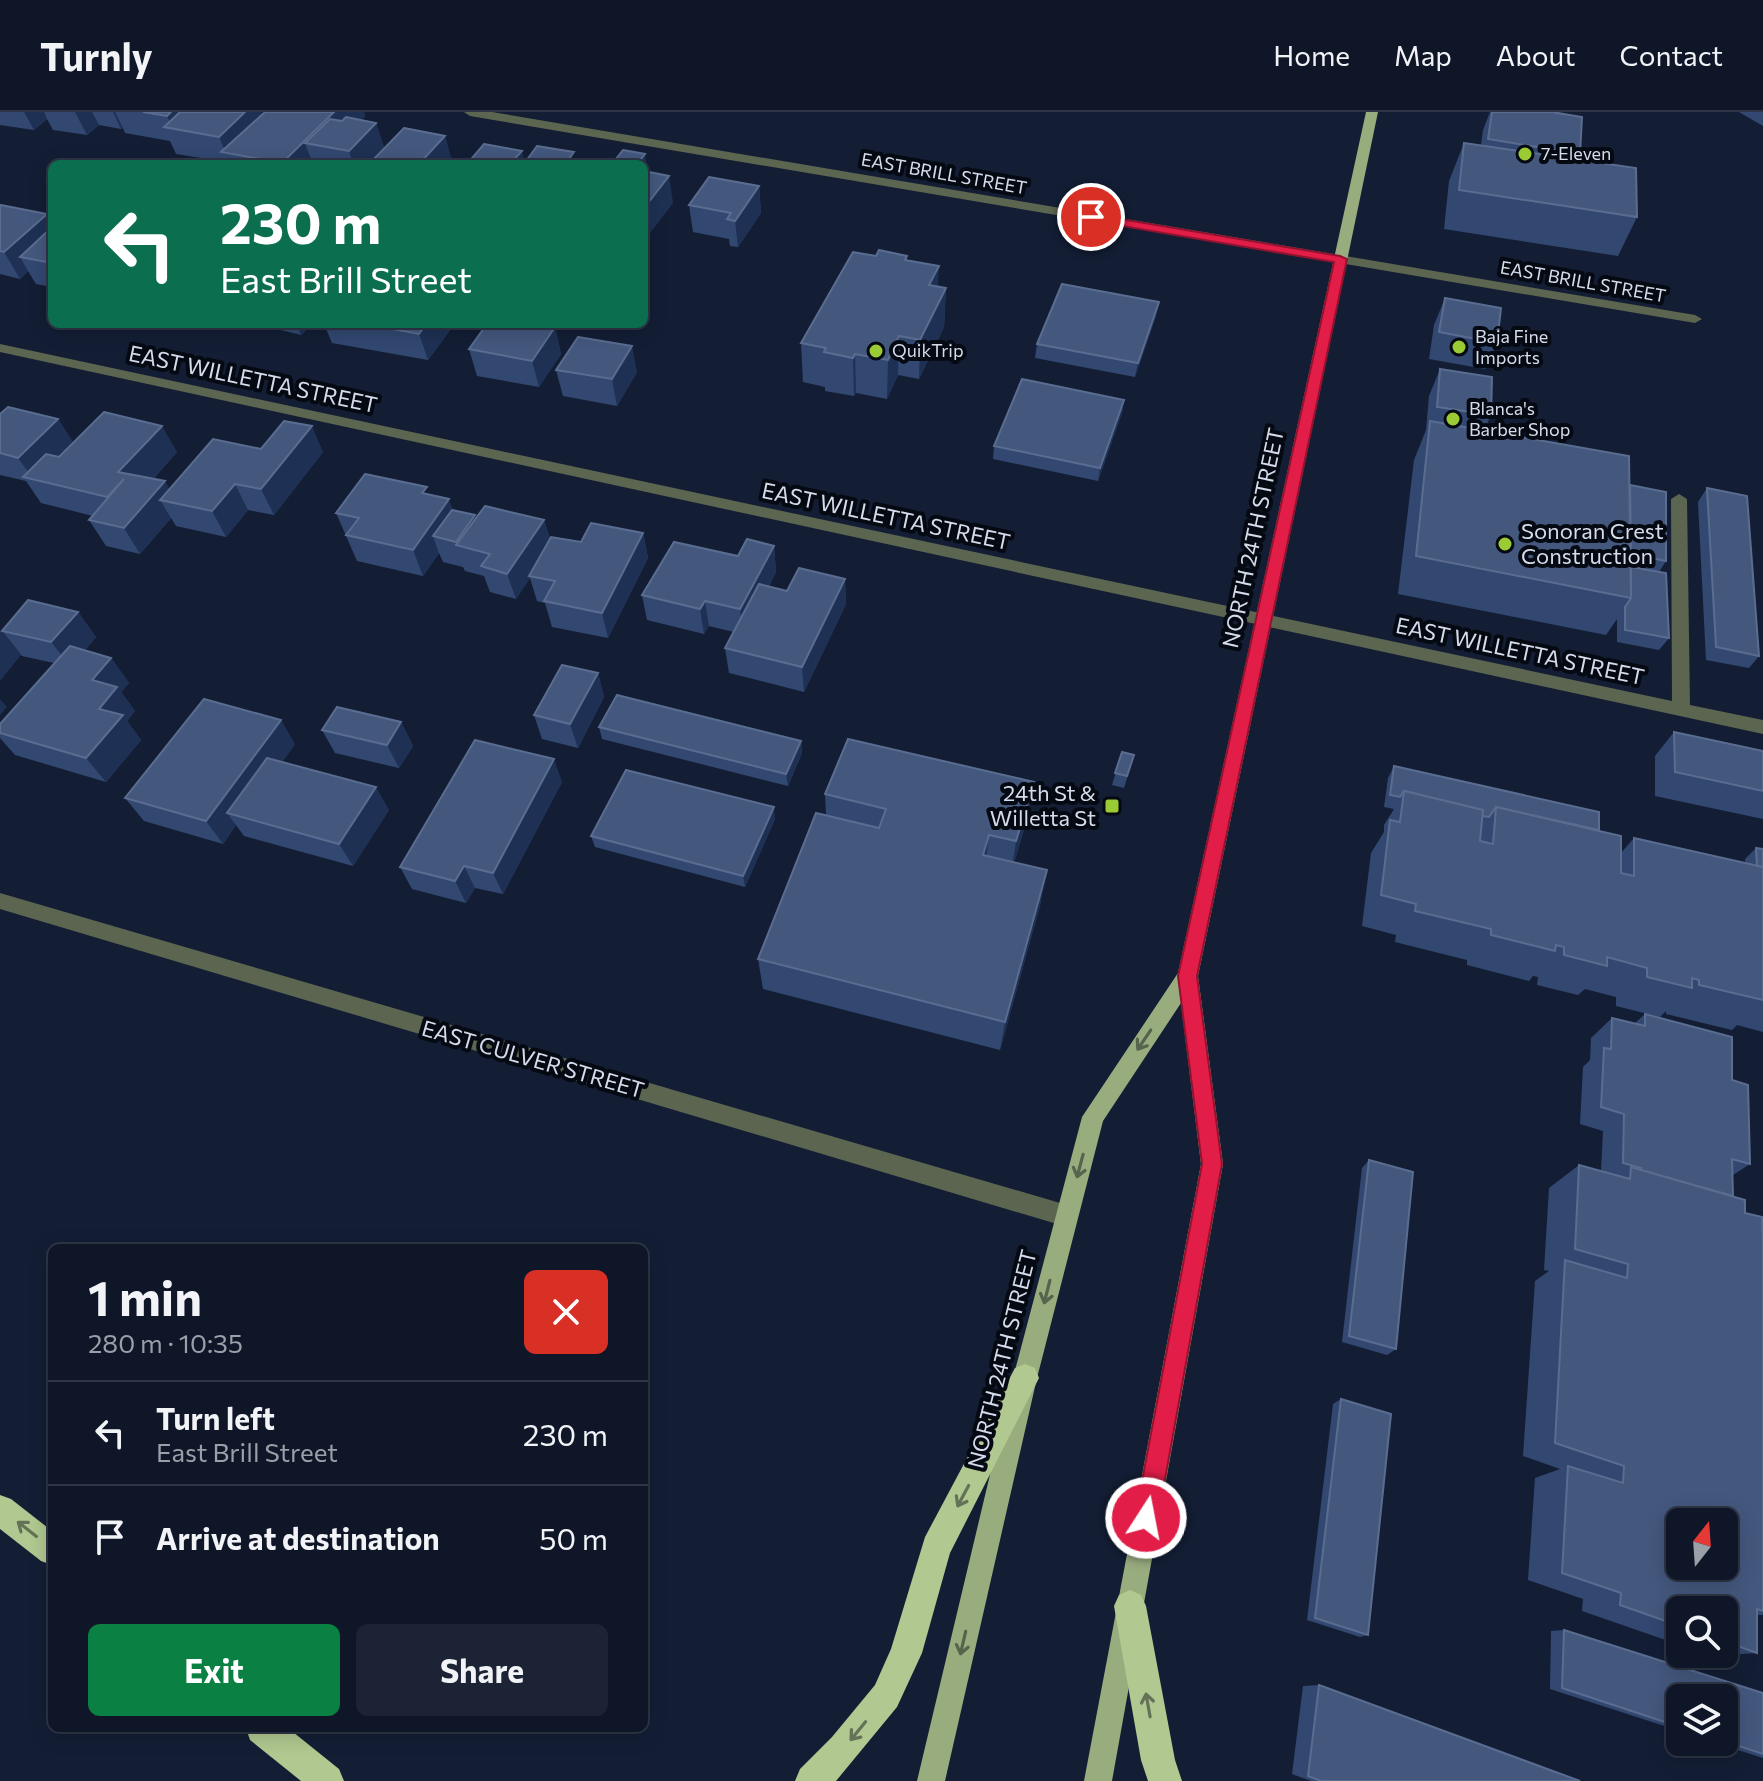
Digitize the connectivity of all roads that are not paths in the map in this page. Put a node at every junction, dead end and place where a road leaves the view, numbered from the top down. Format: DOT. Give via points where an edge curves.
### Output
graph roads {
  1 [pos="470,112"];
  2 [pos="1372,112"];
  3 [pos="1340,259"];
  4 [pos="1695,319"];
  5 [pos="0,348"];
  6 [pos="1679,499"];
  7 [pos="1263,622"];
  8 [pos="1681,710"];
  9 [pos="1763,727"];
  10 [pos="0,901"];
  11 [pos="1188,976"];
  12 [pos="1067,1216"];
  13 [pos="1025,1378"];
  14 [pos="0,1510"];
  15 [pos="48,1547"];
  16 [pos="1130,1606"];
  17 [pos="267,1732"];
  18 [pos="319,1777"];
  19 [pos="812,1781"];
  20 [pos="931,1781"];
  21 [pos="1098,1781"];
  22 [pos="1165,1781"];
  1 -- 3 [label="street, EAST BRILL STREET"];
  2 -- 3 [label="main road, NORTH 24TH STREET"];
  3 -- 4 [label="street, EAST BRILL STREET"];
  3 -- 7 [label="main road, NORTH 24TH STREET"];
  5 -- 7 [label="street, EAST WILLETTA STREET"];
  6 -- 8 [label="street"];
  7 -- 8 [label="street, EAST WILLETTA STREET"];
  7 -- 11 [label="main road, NORTH 24TH STREET"];
  8 -- 9 [label="street, EAST WILLETTA STREET"];
  10 -- 12 [label="street, EAST CULVER STREET"];
  11 -- 12 [label="main road, NORTH 24TH STREET, one-way" via="1093,1117"];
  11 -- 16 [label="main road, NORTH 24TH STREET" via="1212,1164"];
  12 -- 13 [label="main road, NORTH 24TH STREET, one-way"];
  13 -- 19 [label="highway, one-way" via="936,1548 906,1653 886,1696"];
  13 -- 20 [label="main road, NORTH 24TH STREET, one-way"];
  15 -- 14 [label="highway, one-way"];
  16 -- 21 [label="main road, NORTH 24TH STREET"];
  22 -- 16 [label="highway, one-way"];
  17 -- 18 [label="highway"];
}
